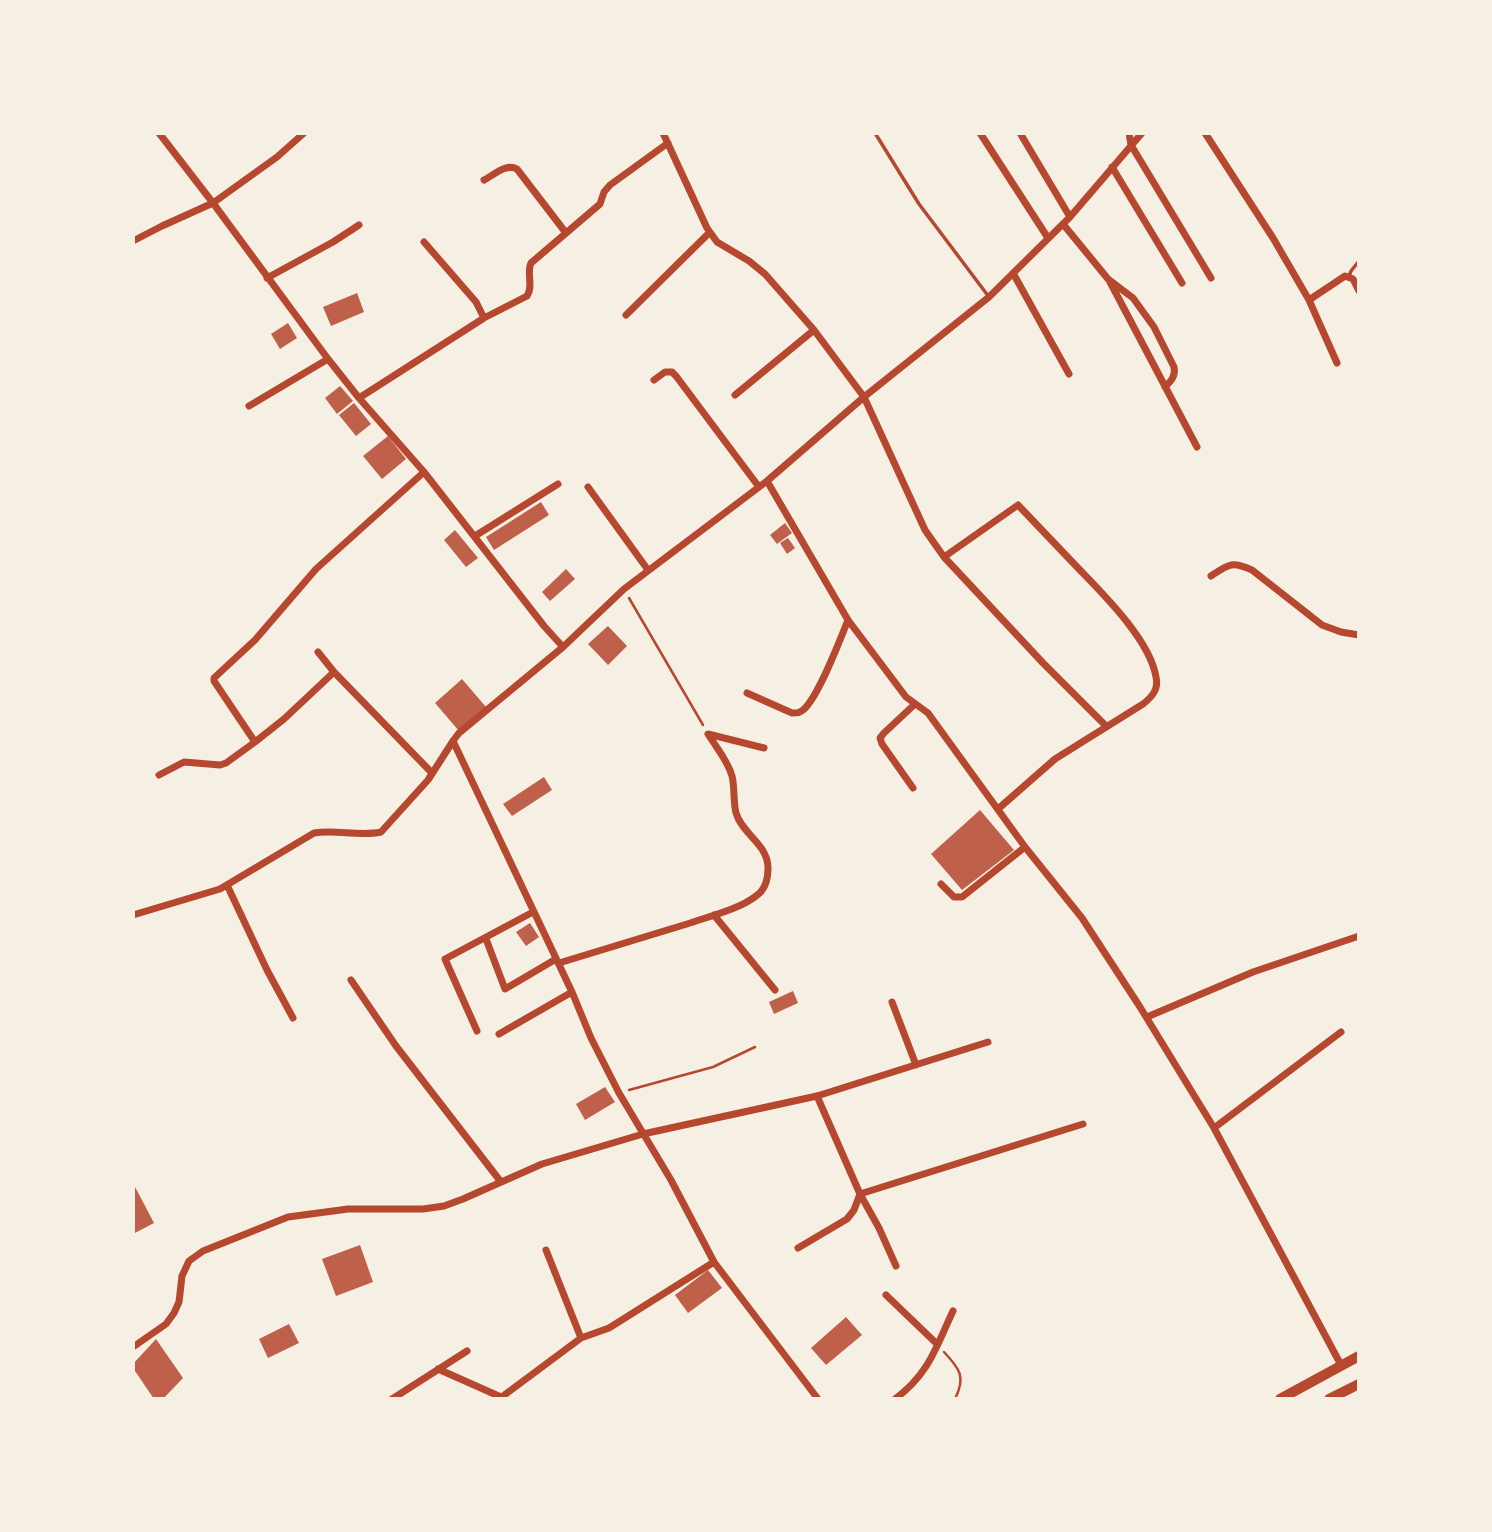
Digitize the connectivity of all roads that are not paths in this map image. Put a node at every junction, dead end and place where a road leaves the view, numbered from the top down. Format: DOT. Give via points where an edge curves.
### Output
graph roads {
  1 [pos="159,133"];
  2 [pos="303,133"];
  3 [pos="663,133"];
  4 [pos="875,133"];
  5 [pos="980,133"];
  6 [pos="1020,133"];
  7 [pos="1129,133"];
  8 [pos="1142,133"];
  9 [pos="1205,133"];
  10 [pos="668,144"];
  11 [pos="1131,145"];
  12 [pos="1112,167"];
  13 [pos="484,180"];
  14 [pos="212,203"];
  15 [pos="1070,216"];
  16 [pos="1063,224"];
  17 [pos="359,225"];
  18 [pos="566,233"];
  19 [pos="709,233"];
  20 [pos="1048,239"];
  21 [pos="133,241"];
  22 [pos="425,242"];
  23 [pos="1359,261"];
  24 [pos="1013,273"];
  25 [pos="1349,276"];
  26 [pos="267,278"];
  27 [pos="1211,278"];
  28 [pos="1108,279"];
  29 [pos="1182,283"];
  30 [pos="1359,291"];
  31 [pos="989,297"];
  32 [pos="1309,300"];
  33 [pos="626,315"];
  34 [pos="484,318"];
  35 [pos="814,330"];
  36 [pos="328,359"];
  37 [pos="1336,363"];
  38 [pos="1069,374"];
  39 [pos="653,380"];
  40 [pos="1165,387"];
  41 [pos="735,394"];
  42 [pos="863,397"];
  43 [pos="359,398"];
  44 [pos="249,406"];
  45 [pos="1197,447"];
  46 [pos="424,472"];
  47 [pos="767,481"];
  48 [pos="558,484"];
  49 [pos="588,487"];
  50 [pos="759,487"];
  51 [pos="475,536"];
  52 [pos="944,557"];
  53 [pos="648,570"];
  54 [pos="1211,576"];
  55 [pos="848,620"];
  56 [pos="1359,635"];
  57 [pos="563,647"];
  58 [pos="318,652"];
  59 [pos="334,672"];
  60 [pos="747,693"];
  61 [pos="915,704"];
  62 [pos="1106,726"];
  63 [pos="453,741"];
  64 [pos="256,742"];
  65 [pos="764,748"];
  66 [pos="432,773"];
  67 [pos="159,775"];
  68 [pos="913,788"];
  69 [pos="999,809"];
  70 [pos="1025,847"];
  71 [pos="941,884"];
  72 [pos="227,885"];
  73 [pos="533,912"];
  74 [pos="133,915"];
  75 [pos="714,915"];
  76 [pos="1359,936"];
  77 [pos="486,939"];
  78 [pos="558,961"];
  79 [pos="351,980"];
  80 [pos="775,990"];
  81 [pos="572,992"];
  82 [pos="892,1002"];
  83 [pos="1147,1017"];
  84 [pos="293,1018"];
  85 [pos="477,1031"];
  86 [pos="1341,1032"];
  87 [pos="499,1034"];
  88 [pos="988,1042"];
  89 [pos="916,1065"];
  90 [pos="817,1096"];
  91 [pos="1083,1124"];
  92 [pos="1214,1128"];
  93 [pos="643,1134"];
  94 [pos="501,1182"];
  95 [pos="860,1194"];
  96 [pos="798,1248"];
  97 [pos="546,1250"];
  98 [pos="714,1262"];
  99 [pos="896,1266"];
  100 [pos="886,1295"];
  101 [pos="953,1311"];
  102 [pos="581,1338"];
  103 [pos="937,1345"];
  104 [pos="133,1346"];
  105 [pos="467,1351"];
  106 [pos="1359,1356"];
  107 [pos="1341,1365"];
  108 [pos="438,1369"];
  109 [pos="1359,1384"];
  110 [pos="500,1398"];
  111 [pos="392,1399"];
  112 [pos="818,1399"];
  113 [pos="895,1399"];
  114 [pos="1280,1399"];
  115 [pos="1329,1399"];
  1 -- 14 [label="street"];
  2 -- 14 [label="street"];
  3 -- 10 [label="street"];
  4 -- 31 [label="lane" via="919,204"];
  5 -- 20 [label="street"];
  6 -- 15 [label="street"];
  7 -- 11 [label="street"];
  8 -- 11 [label="street"];
  9 -- 32 [label="street"];
  10 -- 18 [label="street" via="610,185 600,204"];
  10 -- 19 [label="street"];
  11 -- 12 [label="street"];
  11 -- 27 [label="street"];
  12 -- 15 [label="street"];
  12 -- 29 [label="street"];
  13 -- 18 [label="street" via="508,167 517,169"];
  14 -- 21 [label="street"];
  14 -- 26 [label="street"];
  15 -- 16 [label="street"];
  16 -- 20 [label="street"];
  16 -- 28 [label="street"];
  17 -- 26 [label="street"];
  18 -- 34 [label="street" via="531,263 527,296"];
  19 -- 33 [label="street"];
  19 -- 35 [label="street" via="765,274"];
  20 -- 24 [label="street"];
  22 -- 34 [label="street"];
  23 -- 25 [label="lane"];
  24 -- 31 [label="street"];
  24 -- 38 [label="street"];
  25 -- 30 [label="street"];
  25 -- 32 [label="street"];
  26 -- 36 [label="street"];
  28 -- 40 [label="street"];
  28 -- 40 [label="street" via="1133,298 1154,327 1175,372"];
  31 -- 42 [label="street"];
  32 -- 37 [label="street"];
  34 -- 43 [label="street"];
  35 -- 41 [label="street"];
  35 -- 42 [label="street"];
  36 -- 43 [label="street"];
  36 -- 44 [label="street"];
  39 -- 50 [label="street" via="665,372 676,376"];
  40 -- 45 [label="street"];
  42 -- 47 [label="street"];
  42 -- 52 [label="street" via="925,530"];
  43 -- 46 [label="street"];
  46 -- 51 [label="street"];
  46 -- 64 [label="street" via="316,569 255,640 214,678"];
  47 -- 50 [label="street"];
  47 -- 55 [label="street"];
  48 -- 51 [label="street"];
  49 -- 53 [label="street"];
  50 -- 53 [label="street"];
  51 -- 57 [label="street"];
  52 -- 62 [label="street"];
  52 -- 62 [label="street" via="1018,505 1126,620 1148,653 1157,677 1152,696"];
  53 -- 57 [label="street"];
  54 -- 56 [label="street" via="1230,564 1241,565 1322,625"];
  55 -- 60 [label="street" via="817,690 799,713"];
  55 -- 61 [label="street"];
  57 -- 63 [label="street"];
  58 -- 59 [label="street"];
  59 -- 64 [label="street"];
  59 -- 66 [label="street"];
  61 -- 68 [label="street" via="880,738"];
  61 -- 69 [label="street" via="928,713"];
  62 -- 69 [label="street" via="1055,759"];
  63 -- 66 [label="street"];
  63 -- 73 [label="street"];
  64 -- 67 [label="street" via="220,765 184,762"];
  65 -- 75 [label="street" via="708,734 732,776 736,813 763,850 768,868 759,895"];
  66 -- 72 [label="street" via="381,832 314,833"];
  69 -- 70 [label="street"];
  70 -- 71 [label="street" via="958,899"];
  70 -- 83 [label="street" via="1082,918"];
  72 -- 74 [label="street"];
  72 -- 84 [label="street"];
  73 -- 77 [label="street"];
  73 -- 78 [label="street"];
  75 -- 78 [label="street"];
  75 -- 80 [label="street"];
  76 -- 83 [label="street" via="1253,972"];
  77 -- 78 [label="street" via="505,989"];
  77 -- 85 [label="street" via="445,959"];
  78 -- 81 [label="street"];
  79 -- 94 [label="street"];
  81 -- 87 [label="street"];
  81 -- 93 [label="street"];
  82 -- 89 [label="street"];
  83 -- 92 [label="street"];
  86 -- 92 [label="street"];
  88 -- 89 [label="street"];
  89 -- 90 [label="street"];
  90 -- 93 [label="street"];
  90 -- 95 [label="street"];
  91 -- 95 [label="street"];
  92 -- 107 [label="street"];
  93 -- 94 [label="street" via="542,1164"];
  93 -- 98 [label="street"];
  94 -- 104 [label="street" via="444,1206 348,1209 288,1217 203,1251 189,1261 179,1302 166,1324"];
  95 -- 96 [label="street" via="847,1219"];
  95 -- 99 [label="street"];
  97 -- 102 [label="street"];
  98 -- 102 [label="street" via="609,1328"];
  98 -- 112 [label="street"];
  100 -- 103 [label="street"];
  101 -- 103 [label="street"];
  102 -- 110 [label="street"];
  103 -- 113 [label="street" via="926,1370"];
  105 -- 108 [label="street"];
  106 -- 107 [label="street"];
  107 -- 114 [label="street"];
  108 -- 110 [label="street"];
  108 -- 111 [label="street"];
  109 -- 115 [label="street"];
}
